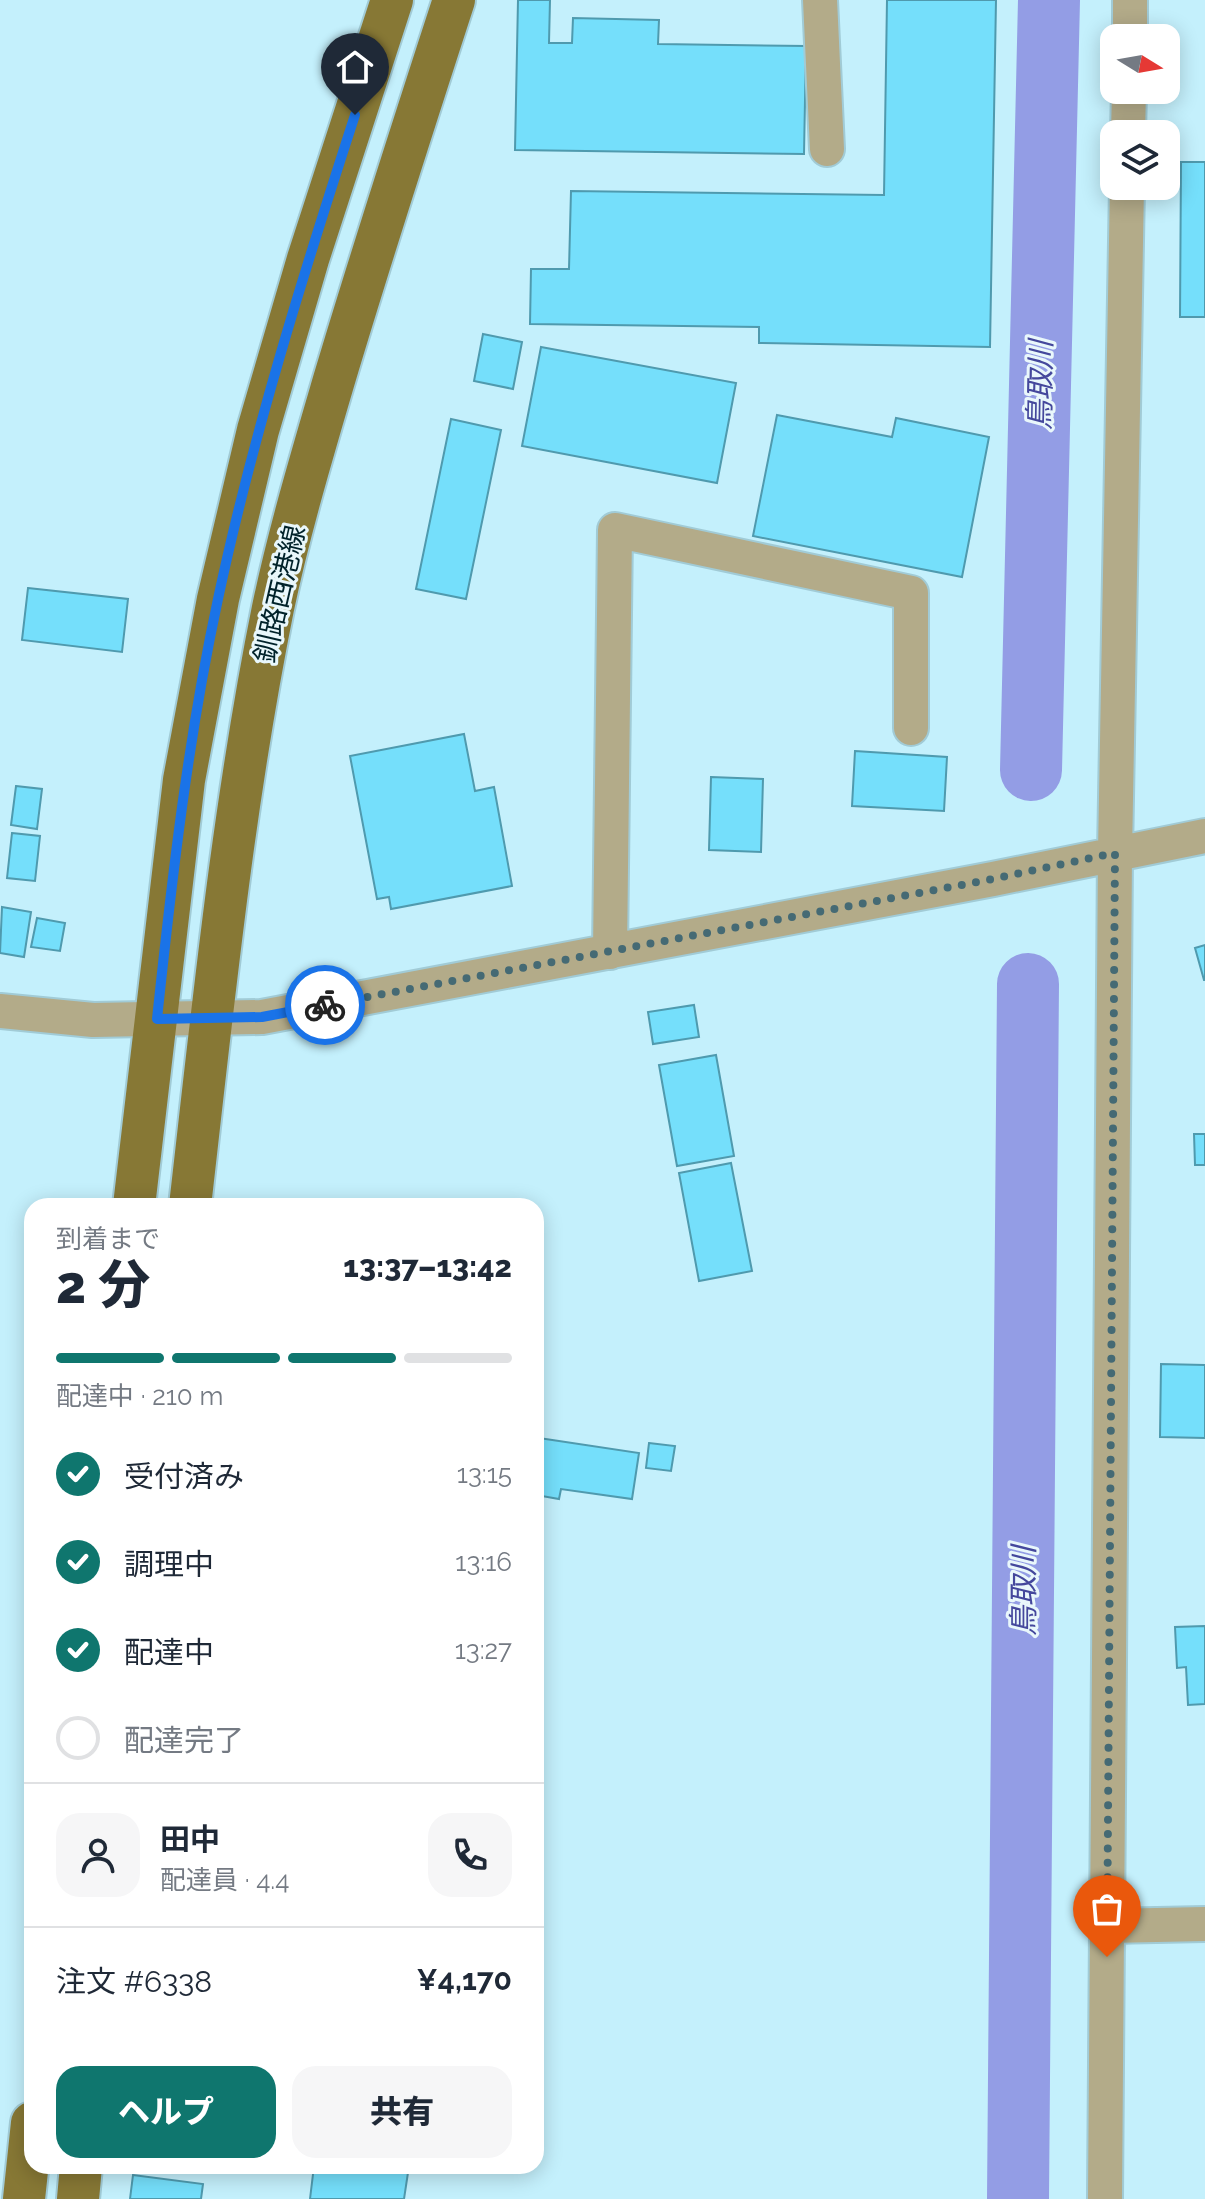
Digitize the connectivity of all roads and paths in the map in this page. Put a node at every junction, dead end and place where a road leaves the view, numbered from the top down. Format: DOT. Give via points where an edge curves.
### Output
graph roads {
  1 [pos="392,0"];
  2 [pos="454,0"];
  3 [pos="820,0"];
  4 [pos="1130,0"];
  5 [pos="1130,24"];
  6 [pos="827,149"];
  7 [pos="1127,200"];
  8 [pos="911,728"];
  9 [pos="1205,836"];
  10 [pos="1115,853"];
  11 [pos="610,952"];
  12 [pos="0,1011"];
  13 [pos="157,1019"];
  14 [pos="210,1019"];
  15 [pos="135,1198"];
  16 [pos="191,1198"];
  17 [pos="1205,1924"];
  18 [pos="1108,1926"];
  19 [pos="27,2174"];
  20 [pos="80,2174"];
  21 [pos="24,2199"];
  22 [pos="78,2199"];
  23 [pos="1105,2199"];
  1 -- 13 [label="main road, 釧路西港線" via="258,430 218,599 184,780"];
  2 -- 14 [label="main road, 釧路西港線" via="361,287 274,607 241,791"];
  3 -- 6 [label="street"];
  4 -- 5 [label="street"];
  7 -- 10 [label="street"];
  8 -- 11 [label="street" via="911,593 615,530"];
  9 -- 10 [label="street"];
  10 -- 11 [label="street"];
  10 -- 18 [label="street"];
  11 -- 14 [label="street" via="262,1017"];
  12 -- 13 [label="street" via="93,1020"];
  13 -- 14 [label="street"];
  13 -- 15 [label="main road, 釧路西港線"];
  14 -- 16 [label="main road, 釧路西港線"];
  17 -- 18 [label="street"];
  18 -- 23 [label="street"];
  19 -- 21 [label="main road"];
  20 -- 22 [label="main road"];
}
